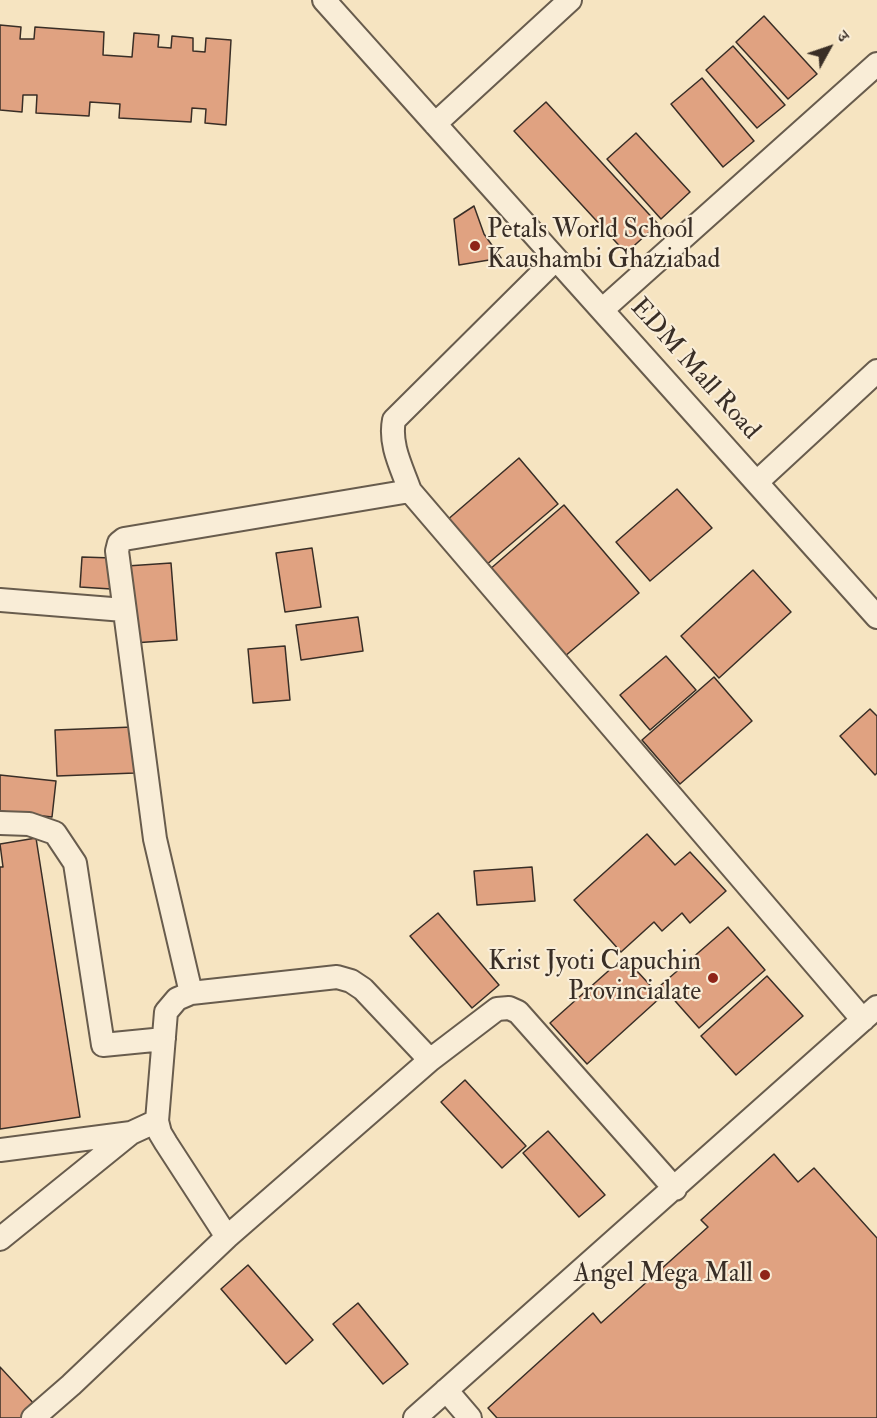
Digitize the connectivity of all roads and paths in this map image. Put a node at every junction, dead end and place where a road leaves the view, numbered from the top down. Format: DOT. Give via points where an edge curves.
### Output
graph roads {
  1 [pos="324,0"];
  2 [pos="570,0"];
  3 [pos="877,64"];
  4 [pos="435,124"];
  5 [pos="556,259"];
  6 [pos="602,310"];
  7 [pos="877,371"];
  8 [pos="757,482"];
  9 [pos="410,491"];
  10 [pos="0,600"];
  11 [pos="124,610"];
  12 [pos="877,617"];
  13 [pos="0,823"];
  14 [pos="191,993"];
  15 [pos="870,1013"];
  16 [pos="164,1039"];
  17 [pos="430,1060"];
  18 [pos="157,1121"];
  19 [pos="131,1133"];
  20 [pos="0,1150"];
  21 [pos="675,1189"];
  22 [pos="226,1237"];
  23 [pos="0,1239"];
  24 [pos="446,1390"];
  25 [pos="33,1418"];
  26 [pos="415,1418"];
  27 [pos="470,1418"];
  1 -- 4 [label="street, EDM Mall Road"];
  2 -- 4 [label="street"];
  3 -- 6 [label="street"];
  4 -- 5 [label="street, EDM Mall Road"];
  5 -- 6 [label="street, EDM Mall Road"];
  5 -- 9 [label="street" via="394,420 394,446"];
  6 -- 8 [label="street, EDM Mall Road"];
  7 -- 8 [label="street"];
  8 -- 12 [label="street, EDM Mall Road"];
  9 -- 11 [label="street" via="124,539 117,551"];
  9 -- 15 [label="street"];
  10 -- 11 [label="street"];
  11 -- 14 [label="street" via="155,839"];
  13 -- 16 [label="street" via="29,824 55,833 75,863 103,1045"];
  14 -- 16 [label="street" via="177,999 166,1012"];
  14 -- 17 [label="street" via="337,977 363,989"];
  15 -- 21 [label="street"];
  16 -- 18 [label="street"];
  17 -- 21 [label="street" via="496,1009 518,1012"];
  17 -- 22 [label="street"];
  18 -- 19 [label="street"];
  18 -- 22 [label="street" via="160,1133"];
  19 -- 20 [label="street"];
  19 -- 23 [label="street"];
  21 -- 24 [label="street"];
  22 -- 25 [label="street"];
  24 -- 26 [label="street"];
  24 -- 27 [label="street"];
}
